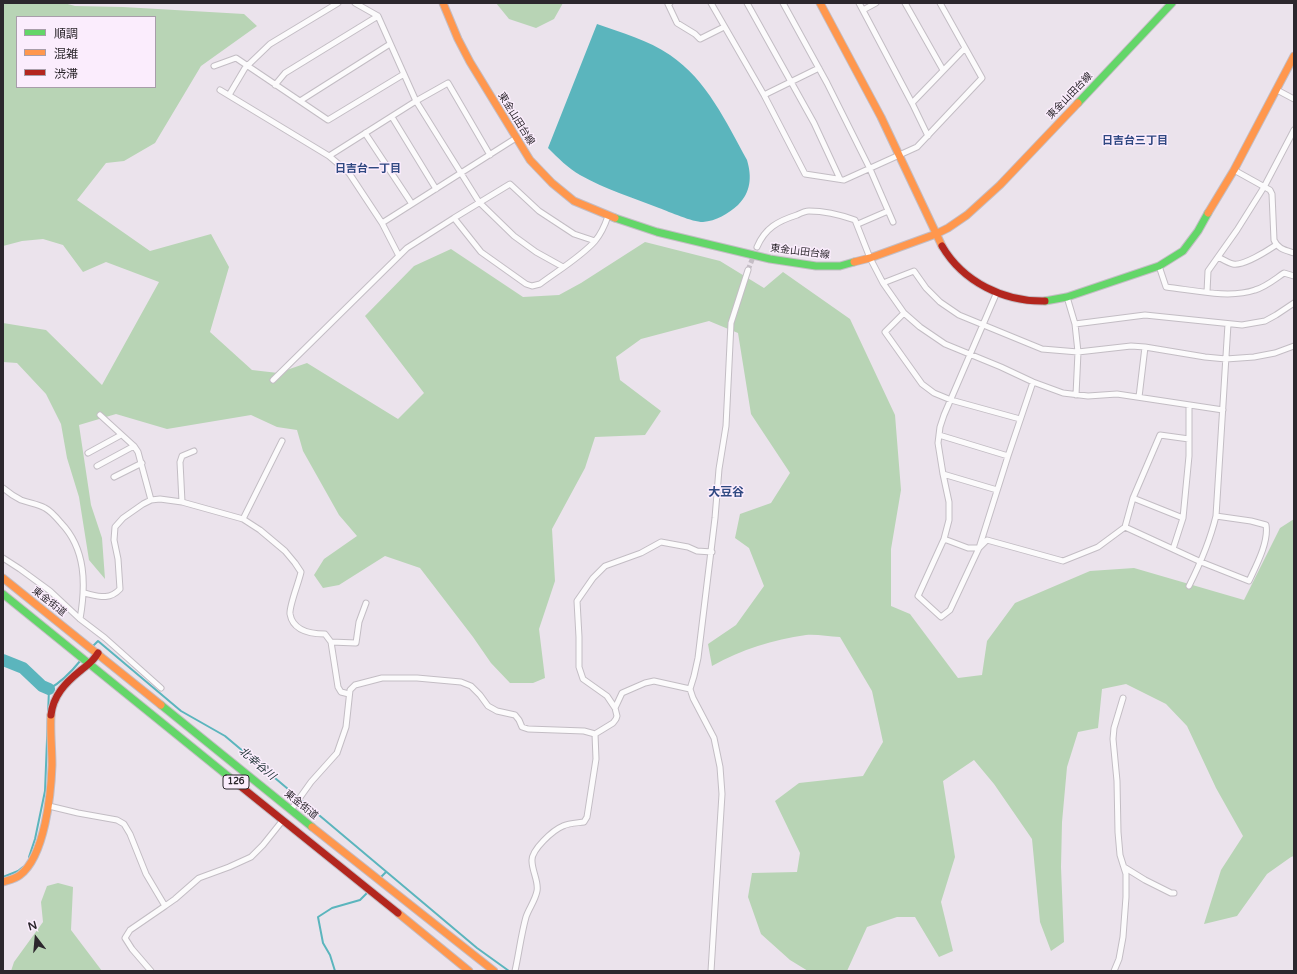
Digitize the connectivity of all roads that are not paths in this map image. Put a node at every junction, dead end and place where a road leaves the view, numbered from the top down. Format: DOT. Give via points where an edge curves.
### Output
graph roads {
  1 [pos="338,3"];
  2 [pos="355,3"];
  3 [pos="443,3"];
  4 [pos="670,3"];
  5 [pos="711,3"];
  6 [pos="747,3"];
  7 [pos="782,3"];
  8 [pos="820,3"];
  9 [pos="859,3"];
  10 [pos="876,3"];
  11 [pos="905,3"];
  12 [pos="940,3"];
  13 [pos="1172,3"];
  14 [pos="863,10"];
  15 [pos="378,16"];
  16 [pos="724,27"];
  17 [pos="390,44"];
  18 [pos="965,48"];
  19 [pos="1294,56"];
  20 [pos="214,66"];
  21 [pos="247,66"];
  22 [pos="819,68"];
  23 [pos="943,70"];
  24 [pos="404,74"];
  25 [pos="791,81"];
  26 [pos="275,85"];
  27 [pos="220,90"];
  28 [pos="1277,90"];
  29 [pos="229,95"];
  30 [pos="764,95"];
  31 [pos="1294,99"];
  32 [pos="300,101"];
  33 [pos="416,101"];
  34 [pos="912,103"];
  35 [pos="392,117"];
  36 [pos="1294,130"];
  37 [pos="365,133"];
  38 [pos="928,136"];
  39 [pos="516,138"];
  40 [pos="490,154"];
  41 [pos="329,156"];
  42 [pos="900,156"];
  43 [pos="870,169"];
  44 [pos="1234,170"];
  45 [pos="462,172"];
  46 [pos="840,179"];
  47 [pos="1264,187"];
  48 [pos="436,189"];
  49 [pos="479,202"];
  50 [pos="412,204"];
  51 [pos="888,211"];
  52 [pos="608,216"];
  53 [pos="454,218"];
  54 [pos="893,222"];
  55 [pos="382,223"];
  56 [pos="858,224"];
  57 [pos="936,234"];
  58 [pos="595,241"];
  59 [pos="1276,245"];
  60 [pos="757,247"];
  61 [pos="1294,252"];
  62 [pos="399,256"];
  63 [pos="1218,257"];
  64 [pos="870,258"];
  65 [pos="1159,266"];
  66 [pos="563,267"];
  67 [pos="748,270"];
  68 [pos="1294,276"];
  69 [pos="883,283"];
  70 [pos="997,292"];
  71 [pos="1207,292"];
  72 [pos="1067,297"];
  73 [pos="1294,303"];
  74 [pos="904,313"];
  75 [pos="1075,324"];
  76 [pos="1228,324"];
  77 [pos="982,325"];
  78 [pos="1294,346"];
  79 [pos="1145,347"];
  80 [pos="1078,352"];
  81 [pos="970,354"];
  82 [pos="1226,359"];
  83 [pos="273,380"];
  84 [pos="1033,382"];
  85 [pos="1076,395"];
  86 [pos="1139,396"];
  87 [pos="951,400"];
  88 [pos="1189,405"];
  89 [pos="1223,410"];
  90 [pos="100,415"];
  91 [pos="1020,420"];
  92 [pos="121,434"];
  93 [pos="938,435"];
  94 [pos="1189,439"];
  95 [pos="282,441"];
  96 [pos="134,446"];
  97 [pos="194,451"];
  98 [pos="88,453"];
  99 [pos="1008,456"];
  100 [pos="142,463"];
  101 [pos="97,466"];
  102 [pos="943,474"];
  103 [pos="114,477"];
  104 [pos="3,488"];
  105 [pos="997,490"];
  106 [pos="1133,498"];
  107 [pos="151,500"];
  108 [pos="182,502"];
  109 [pos="1216,516"];
  110 [pos="1183,518"];
  111 [pos="243,519"];
  112 [pos="1125,527"];
  113 [pos="944,539"];
  114 [pos="979,548"];
  115 [pos="1173,549"];
  116 [pos="712,552"];
  117 [pos="3,558"];
  118 [pos="1201,562"];
  119 [pos="3,578"];
  120 [pos="1189,586"];
  121 [pos="84,593"];
  122 [pos="3,594"];
  123 [pos="366,603"];
  124 [pos="80,619"];
  125 [pos="331,642"];
  126 [pos="98,653"];
  127 [pos="90,664"];
  128 [pos="161,688"];
  129 [pos="690,689"];
  130 [pos="349,694"];
  131 [pos="1123,698"];
  132 [pos="615,708"];
  133 [pos="595,734"];
  134 [pos="49,806"];
  135 [pos="291,810"];
  136 [pos="283,820"];
  137 [pos="1124,867"];
  138 [pos="3,882"];
  139 [pos="1174,893"];
  140 [pos="165,906"];
  141 [pos="151,971"];
  142 [pos="469,971"];
  143 [pos="494,971"];
  144 [pos="514,971"];
  145 [pos="711,971"];
  146 [pos="1114,971"];
  1 -- 21 [label="street" via="270,44"];
  2 -- 15 [label="street"];
  3 -- 39 [label="main road, 東金山田台線" via="470,62"];
  4 -- 16 [label="street" via="668,4 677,23 700,39"];
  5 -- 16 [label="street"];
  6 -- 25 [label="street"];
  7 -- 22 [label="street"];
  8 -- 42 [label="main road" via="857,68"];
  9 -- 14 [label="street"];
  10 -- 14 [label="street"];
  11 -- 23 [label="street"];
  12 -- 18 [label="street"];
  13 -- 57 [label="main road, 東金山田台線" via="1000,185 967,215"];
  14 -- 34 [label="street"];
  15 -- 17 [label="street"];
  15 -- 26 [label="street" via="285,73"];
  16 -- 30 [label="street"];
  17 -- 24 [label="street"];
  17 -- 32 [label="street"];
  18 -- 23 [label="street"];
  18 -- 38 [label="street" via="982,78"];
  19 -- 28 [label="main road"];
  20 -- 21 [label="street" via="236,58"];
  21 -- 26 [label="street"];
  21 -- 29 [label="street"];
  22 -- 25 [label="street"];
  22 -- 43 [label="street"];
  23 -- 34 [label="street"];
  24 -- 32 [label="street" via="328,120"];
  24 -- 33 [label="street"];
  25 -- 30 [label="street"];
  25 -- 46 [label="street"];
  26 -- 32 [label="street"];
  27 -- 29 [label="street"];
  28 -- 31 [label="street"];
  28 -- 44 [label="main road"];
  29 -- 41 [label="street"];
  30 -- 46 [label="street" via="805,174"];
  33 -- 35 [label="street"];
  33 -- 40 [label="street" via="448,83"];
  33 -- 45 [label="street"];
  34 -- 38 [label="street"];
  35 -- 37 [label="street"];
  35 -- 48 [label="street"];
  36 -- 47 [label="street"];
  37 -- 41 [label="street"];
  37 -- 50 [label="street"];
  38 -- 42 [label="street" via="917,147"];
  39 -- 40 [label="street"];
  39 -- 52 [label="main road, 東金山田台線" via="530,160 552,184 574,201"];
  40 -- 45 [label="street"];
  41 -- 55 [label="street" via="349,173"];
  42 -- 43 [label="street"];
  42 -- 57 [label="main road"];
  43 -- 46 [label="street" via="844,180"];
  43 -- 51 [label="street"];
  44 -- 47 [label="street"];
  44 -- 65 [label="main road" via="1198,231 1183,250"];
  45 -- 48 [label="street"];
  45 -- 49 [label="street"];
  47 -- 59 [label="street" via="1272,194"];
  47 -- 63 [label="street"];
  48 -- 50 [label="street"];
  49 -- 53 [label="street"];
  49 -- 58 [label="street" via="510,184 539,211 574,234"];
  49 -- 66 [label="street" via="514,236"];
  50 -- 55 [label="street"];
  51 -- 54 [label="street"];
  51 -- 56 [label="street"];
  52 -- 58 [label="street"];
  52 -- 64 [label="main road, 東金山田台線" via="657,232 778,260 816,266 840,266"];
  53 -- 62 [label="street" via="407,248"];
  53 -- 66 [label="street" via="481,252 526,284 540,284"];
  55 -- 62 [label="street"];
  56 -- 60 [label="street" via="855,220 839,214 808,211 785,218 768,229"];
  56 -- 64 [label="street"];
  57 -- 64 [label="main road, 東金山田台線"];
  57 -- 70 [label="main road" via="956,266 967,276"];
  58 -- 66 [label="street"];
  59 -- 61 [label="street"];
  59 -- 63 [label="street" via="1241,264 1232,264"];
  62 -- 83 [label="street"];
  63 -- 71 [label="street" via="1208,271"];
  64 -- 69 [label="street"];
  65 -- 71 [label="street" via="1166,287"];
  65 -- 72 [label="main road"];
  67 -- 116 [label="street" via="731,323 726,426 718,470"];
  68 -- 71 [label="street" via="1284,273 1267,285 1247,293"];
  69 -- 74 [label="street"];
  69 -- 77 [label="street" via="914,271 940,302 959,315"];
  70 -- 72 [label="main road" via="1028,301"];
  70 -- 77 [label="street"];
  72 -- 75 [label="street"];
  73 -- 76 [label="street" via="1265,321 1242,325"];
  74 -- 81 [label="street" via="945,344"];
  74 -- 87 [label="street" via="885,332 922,384 934,393"];
  75 -- 76 [label="street" via="1145,315"];
  75 -- 80 [label="street"];
  76 -- 82 [label="street"];
  77 -- 80 [label="street" via="1042,349"];
  77 -- 81 [label="street"];
  78 -- 82 [label="street" via="1254,357"];
  79 -- 80 [label="street" via="1131,346"];
  79 -- 82 [label="street"];
  79 -- 86 [label="street"];
  80 -- 85 [label="street"];
  81 -- 84 [label="street"];
  81 -- 87 [label="street"];
  82 -- 89 [label="street"];
  84 -- 85 [label="street"];
  84 -- 91 [label="street"];
  85 -- 86 [label="street"];
  86 -- 88 [label="street"];
  87 -- 91 [label="street"];
  87 -- 93 [label="street"];
  88 -- 89 [label="street"];
  88 -- 94 [label="street"];
  89 -- 109 [label="street"];
  90 -- 92 [label="street"];
  91 -- 99 [label="street"];
  92 -- 96 [label="street"];
  92 -- 98 [label="street"];
  93 -- 99 [label="street"];
  93 -- 102 [label="street"];
  94 -- 106 [label="street" via="1160,435"];
  94 -- 110 [label="street"];
  95 -- 111 [label="street"];
  96 -- 100 [label="street"];
  96 -- 101 [label="street"];
  97 -- 108 [label="street" via="182,456 180,462"];
  99 -- 105 [label="street"];
  100 -- 103 [label="street"];
  100 -- 107 [label="street"];
  102 -- 105 [label="street"];
  102 -- 113 [label="street" via="949,502 949,520"];
  104 -- 121 [label="street" via="22,500 45,508 65,527 79,552 83,567"];
  105 -- 114 [label="street"];
  106 -- 110 [label="street"];
  106 -- 112 [label="street"];
  107 -- 108 [label="street"];
  107 -- 121 [label="street" via="123,518 115,528 120,589 114,595 105,597"];
  108 -- 111 [label="street"];
  109 -- 118 [label="street"];
  109 -- 118 [label="street" via="1266,526 1260,556 1249,581"];
  110 -- 115 [label="street"];
  111 -- 125 [label="street" via="285,551 302,572 290,614 296,626 314,634 325,634"];
  112 -- 114 [label="street" via="1098,547 1063,561 987,540"];
  112 -- 115 [label="street"];
  113 -- 114 [label="street" via="968,548"];
  113 -- 114 [label="street" via="918,596 941,617 950,610"];
  115 -- 118 [label="street"];
  116 -- 129 [label="street" via="698,658"];
  116 -- 132 [label="street" via="661,542 641,553 605,566 577,601 579,667 582,679 607,696"];
  117 -- 124 [label="street" via="50,592"];
  118 -- 120 [label="street"];
  119 -- 126 [label="main road, 東金街道 / 126"];
  121 -- 124 [label="street"];
  122 -- 127 [label="main road, 126"];
  123 -- 125 [label="street" via="359,622 356,643"];
  124 -- 128 [label="street"];
  125 -- 130 [label="street" via="338,687 341,692"];
  126 -- 127 [label="main road"];
  126 -- 135 [label="main road, 東金街道 / 126"];
  127 -- 134 [label="main road" via="62,688 52,707"];
  127 -- 136 [label="main road, 126"];
  129 -- 132 [label="street" via="654,682 645,683 622,694"];
  129 -- 145 [label="street" via="714,738 720,767 722,794"];
  130 -- 133 [label="street" via="355,685 382,678 461,682 471,686 488,706 515,715 522,727"];
  130 -- 135 [label="street" via="346,727 337,754 311,782"];
  131 -- 137 [label="street" via="1113,739 1118,832"];
  132 -- 133 [label="street" via="616,719"];
  133 -- 144 [label="street" via="596,759 587,817 584,822 564,825 555,830 543,841 531,860 537,889 525,922"];
  134 -- 138 [label="main road" via="32,858 22,873"];
  134 -- 140 [label="street" via="117,820 124,824 146,874"];
  135 -- 136 [label="main road"];
  135 -- 143 [label="main road, 東金街道 / 126"];
  136 -- 140 [label="street" via="251,857 199,878"];
  136 -- 142 [label="main road, 126"];
  137 -- 139 [label="street"];
  137 -- 146 [label="street" via="1126,897 1123,937"];
  140 -- 141 [label="street" via="130,930 125,938"];
}
